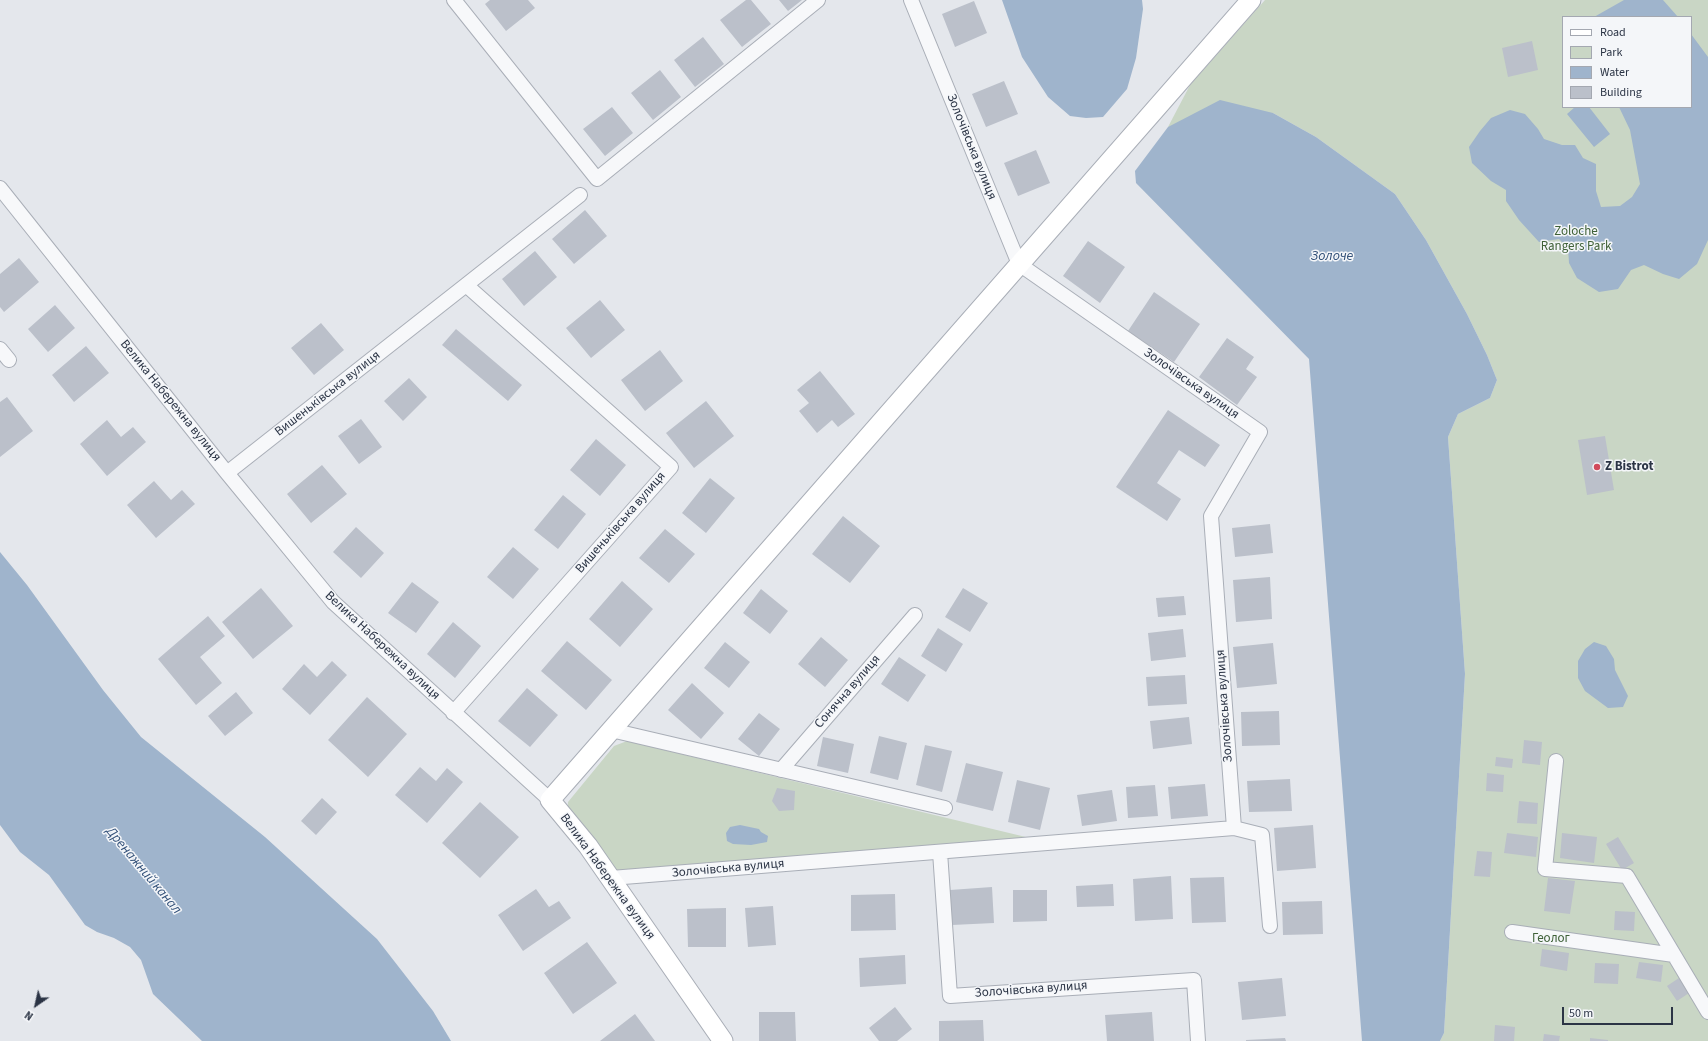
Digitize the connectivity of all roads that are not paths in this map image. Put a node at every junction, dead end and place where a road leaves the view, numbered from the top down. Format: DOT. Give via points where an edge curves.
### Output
graph roads {
  1 [pos="454,0"];
  2 [pos="818,0"];
  3 [pos="911,0"];
  4 [pos="1251,0"];
  5 [pos="0,188"];
  6 [pos="580,195"];
  7 [pos="1019,264"];
  8 [pos="466,285"];
  9 [pos="0,349"];
  10 [pos="9,360"];
  11 [pos="227,473"];
  12 [pos="915,615"];
  13 [pos="453,713"];
  14 [pos="611,730"];
  15 [pos="1556,761"];
  16 [pos="781,770"];
  17 [pos="550,800"];
  18 [pos="945,808"];
  19 [pos="1234,828"];
  20 [pos="940,852"];
  21 [pos="611,878"];
  22 [pos="1270,926"];
  23 [pos="1512,932"];
  24 [pos="1674,955"];
  25 [pos="1708,1012"];
  26 [pos="723,1041"];
  27 [pos="1198,1041"];
  1 -- 2 [label="street" via="597,179"];
  3 -- 7 [label="street, Золочівська вулиця"];
  4 -- 7 [label="street"];
  5 -- 11 [label="street, Велика Набережна вулиця"];
  6 -- 8 [label="street, Вишеньківська вулиця"];
  7 -- 14 [label="street"];
  7 -- 19 [label="street, Золочівська вулиця" via="1260,432 1211,516"];
  8 -- 11 [label="street, Вишеньківська вулиця"];
  8 -- 13 [label="street, Вишеньківська вулиця" via="671,466"];
  9 -- 10 [label="street"];
  11 -- 13 [label="street, Велика Набережна вулиця" via="333,602"];
  12 -- 16 [label="street, Сонячна вулиця"];
  13 -- 17 [label="street, Велика Набережна вулиця"];
  14 -- 16 [label="street"];
  14 -- 17 [label="street"];
  15 -- 24 [label="street" via="1545,869 1627,876"];
  16 -- 18 [label="street"];
  17 -- 21 [label="street, Велика Набережна вулиця"];
  19 -- 20 [label="street, Золочівська вулиця"];
  19 -- 22 [label="street, Золочівська вулиця" via="1262,835"];
  20 -- 21 [label="street, Золочівська вулиця"];
  20 -- 27 [label="street, Золочівська вулиця" via="950,996 1194,980"];
  21 -- 26 [label="street, Велика Набережна вулиця"];
  23 -- 24 [label="street"];
  24 -- 25 [label="street"];
}
